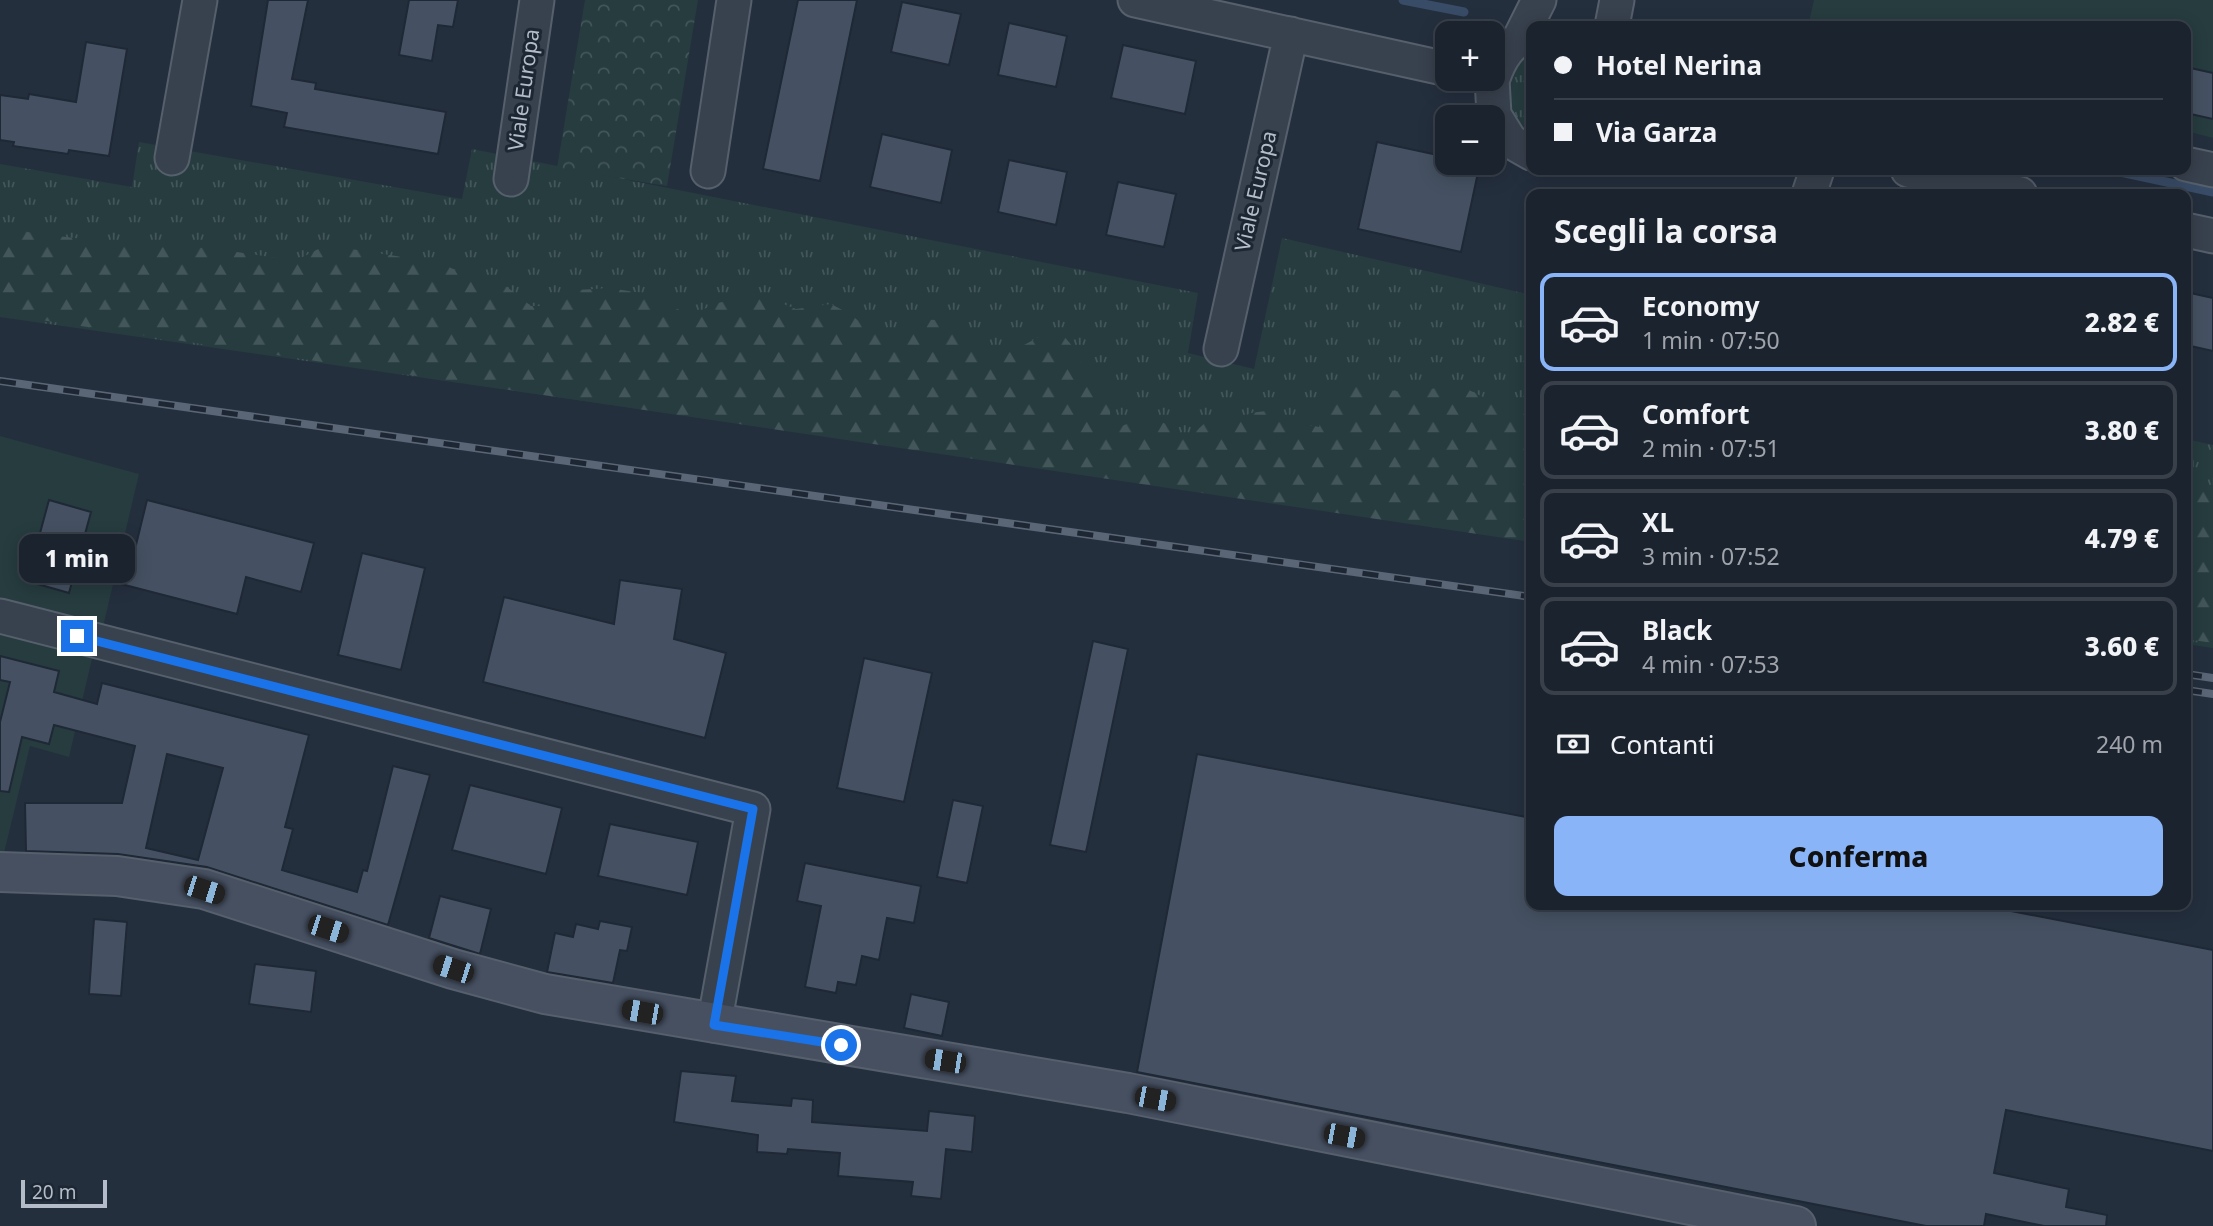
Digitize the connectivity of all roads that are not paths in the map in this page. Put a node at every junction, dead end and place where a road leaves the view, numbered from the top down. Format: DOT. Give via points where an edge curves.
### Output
graph roads {
  1 [pos="200,0"];
  2 [pos="537,0"];
  3 [pos="734,0"];
  4 [pos="1135,0"];
  5 [pos="1539,0"];
  6 [pos="1531,21"];
  7 [pos="1291,34"];
  8 [pos="1526,36"];
  9 [pos="1505,54"];
  10 [pos="1435,66"];
  11 [pos="1491,91"];
  12 [pos="1526,150"];
  13 [pos="172,158"];
  14 [pos="2191,165"];
  15 [pos="2213,170"];
  16 [pos="708,171"];
  17 [pos="1931,175"];
  18 [pos="512,180"];
  19 [pos="1997,189"];
  20 [pos="2191,231"];
  21 [pos="2213,236"];
  22 [pos="1221,349"];
  23 [pos="0,616"];
  24 [pos="0,872"];
  25 [pos="714,1025"];
  26 [pos="1702,1216"];
  27 [pos="1794,1226"];
  1 -- 13 [label="street"];
  2 -- 18 [label="street, Viale Europa"];
  3 -- 16 [label="street"];
  4 -- 7 [label="street"];
  5 -- 6 [label="street"];
  7 -- 10 [label="street"];
  7 -- 22 [label="street, Viale Europa"];
  8 -- 9 [label="street"];
  11 -- 12 [label="street" via="1494,115 1510,141"];
  14 -- 15 [label="street"];
  17 -- 19 [label="street"];
  20 -- 21 [label="street"];
  23 -- 25 [label="street" via="753,809"];
  24 -- 25 [label="street" via="117,876 204,890 545,994"];
  25 -- 26 [label="street" via="1128,1093"];
  26 -- 27 [label="street"];
}
